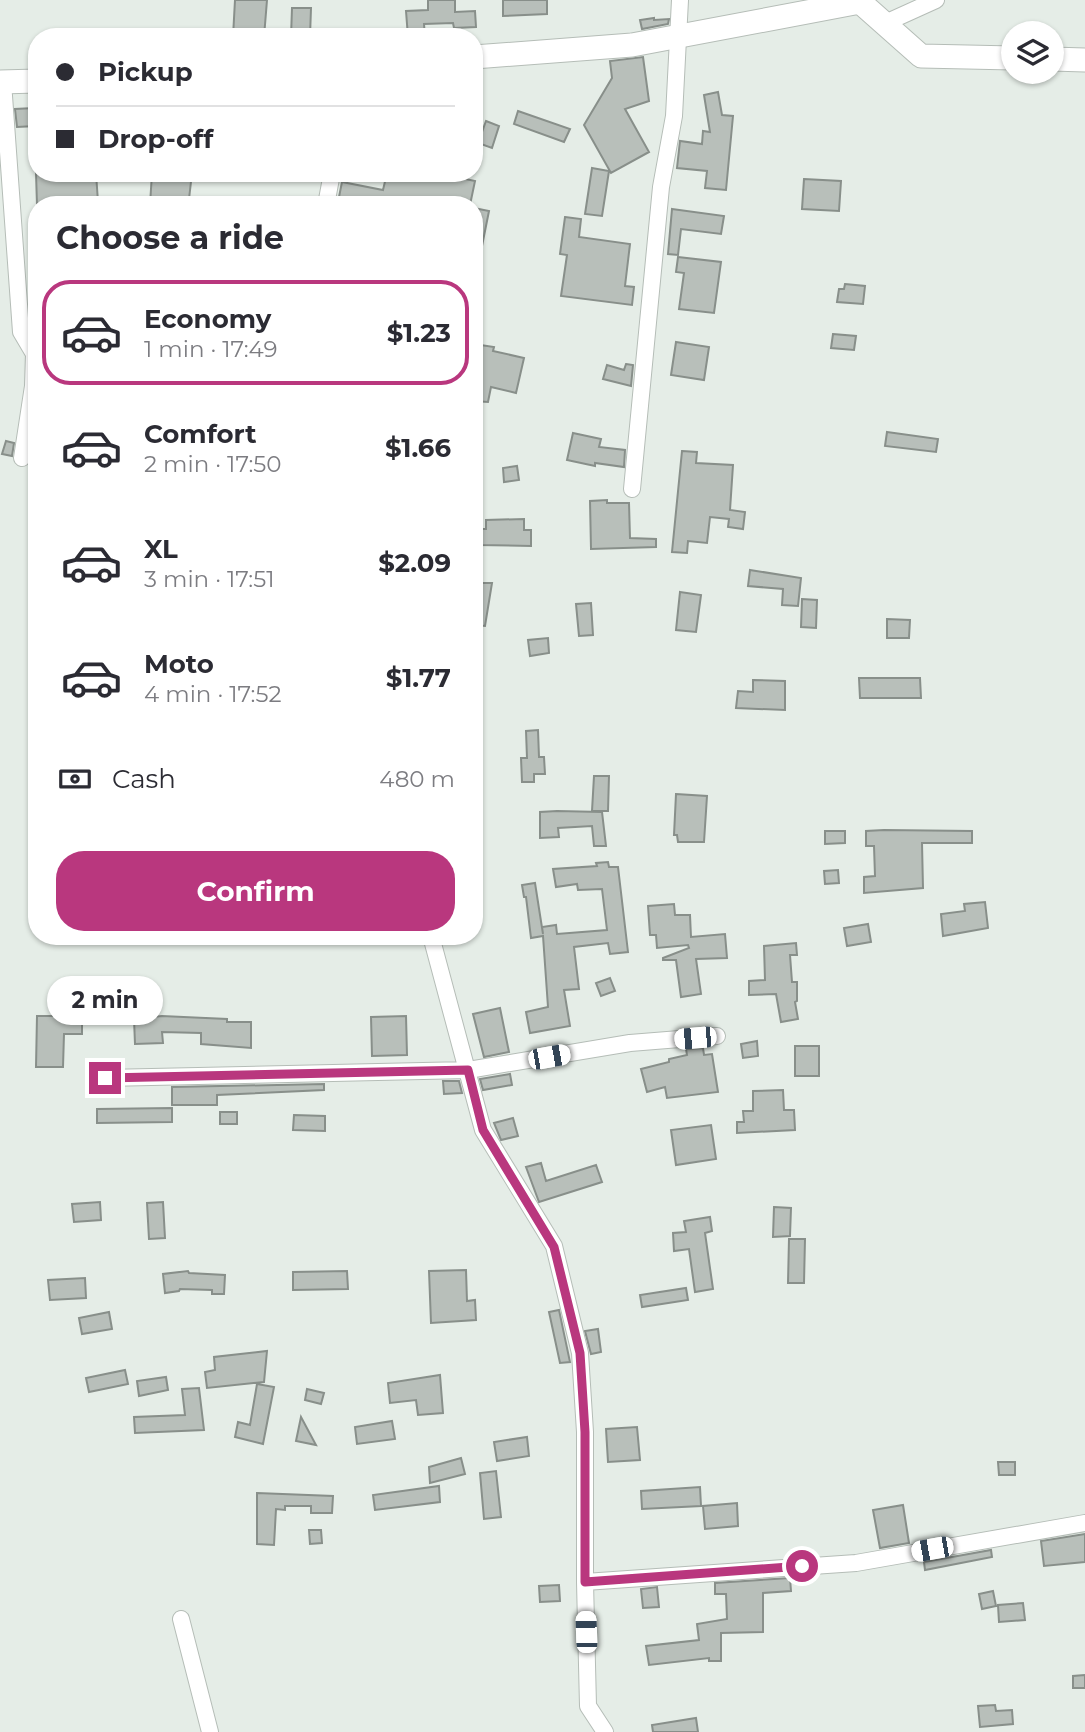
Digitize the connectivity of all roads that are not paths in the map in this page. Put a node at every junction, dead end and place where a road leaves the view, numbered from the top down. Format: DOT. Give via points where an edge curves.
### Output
graph roads {
  1 [pos="680,0"];
  2 [pos="936,0"];
  3 [pos="883,24"];
  4 [pos="679,37"];
  5 [pos="483,56"];
  6 [pos="1001,58"];
  7 [pos="1064,59"];
  8 [pos="1085,60"];
  9 [pos="28,81"];
  10 [pos="2,82"];
  11 [pos="28,344"];
  12 [pos="28,419"];
  13 [pos="22,458"];
  14 [pos="632,489"];
  15 [pos="433,945"];
  16 [pos="718,1036"];
  17 [pos="468,1070"];
  18 [pos="105,1078"];
  19 [pos="1085,1524"];
  20 [pos="585,1582"];
  21 [pos="181,1619"];
  22 [pos="210,1732"];
  23 [pos="606,1732"];
  1 -- 4 [label="street"];
  2 -- 3 [label="street"];
  3 -- 4 [label="street" via="860,2"];
  3 -- 6 [label="street" via="921,56"];
  4 -- 5 [label="street"];
  4 -- 14 [label="street"];
  7 -- 8 [label="street"];
  9 -- 10 [label="street"];
  10 -- 11 [label="street" via="21,332"];
  12 -- 13 [label="street"];
  15 -- 17 [label="street"];
  16 -- 17 [label="street" via="630,1043"];
  17 -- 18 [label="street"];
  17 -- 20 [label="street" via="483,1130 554,1247 580,1353"];
  19 -- 20 [label="street" via="856,1563"];
  20 -- 23 [label="street" via="588,1706"];
  21 -- 22 [label="street"];
}
